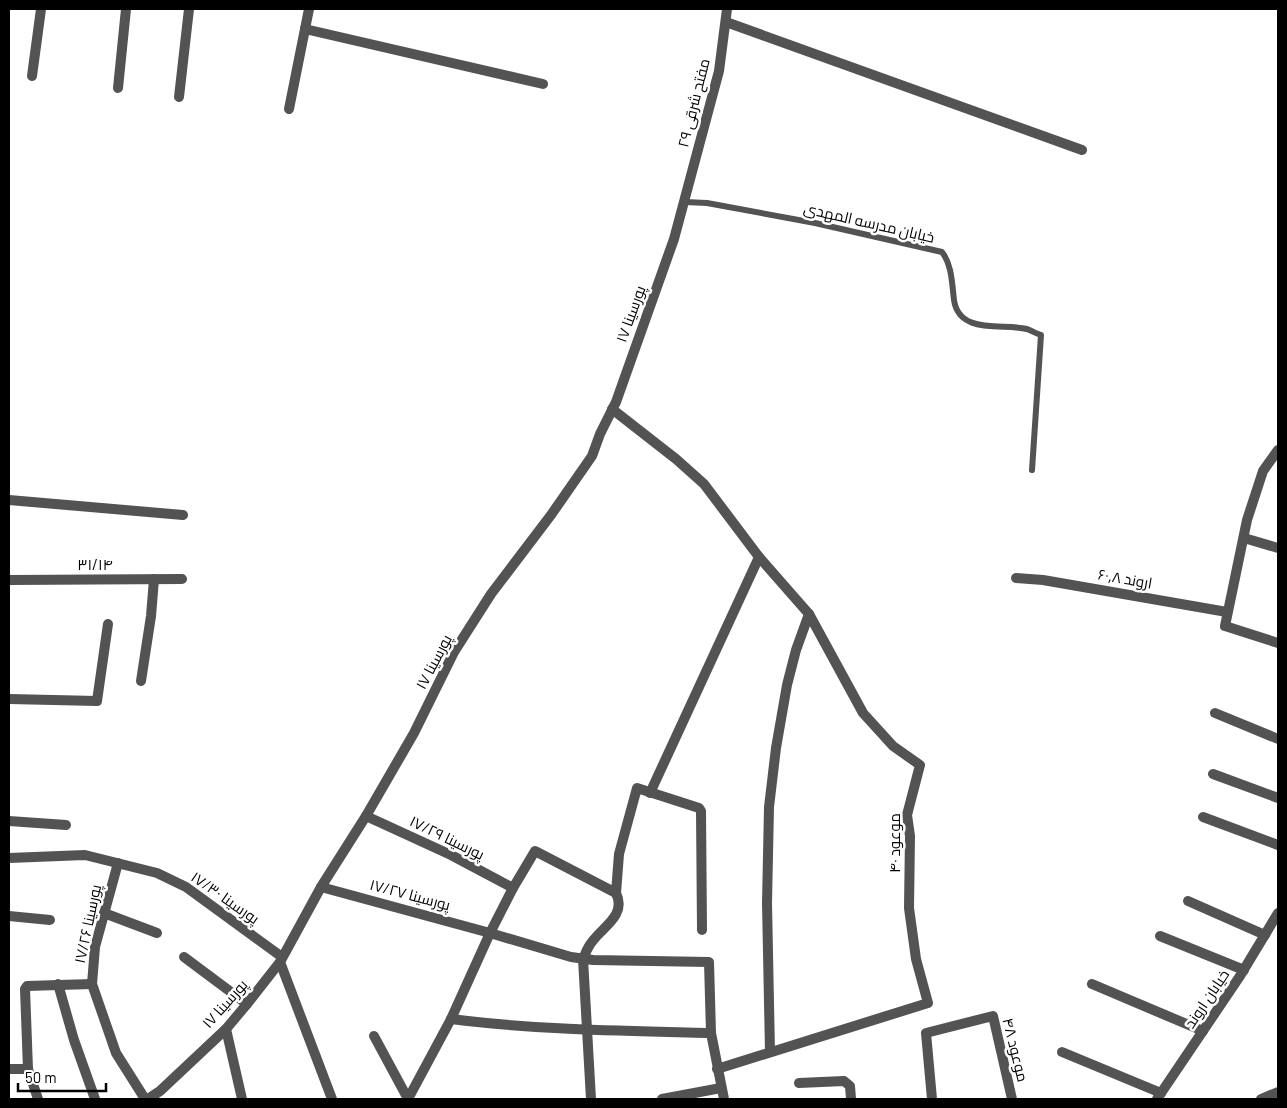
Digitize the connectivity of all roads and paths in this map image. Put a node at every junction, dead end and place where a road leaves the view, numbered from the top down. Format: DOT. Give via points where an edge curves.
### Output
graph roads {
  1 [pos="42,9"];
  2 [pos="126,9"];
  3 [pos="189,9"];
  4 [pos="309,9"];
  5 [pos="727,9"];
  6 [pos="726,22"];
  7 [pos="305,30"];
  8 [pos="32,76"];
  9 [pos="543,84"];
  10 [pos="118,88"];
  11 [pos="179,97"];
  12 [pos="289,109"];
  13 [pos="1082,150"];
  14 [pos="685,202"];
  15 [pos="612,409"];
  16 [pos="1278,450"];
  17 [pos="1032,470"];
  18 [pos="9,500"];
  19 [pos="183,515"];
  20 [pos="1244,538"];
  21 [pos="1278,548"];
  22 [pos="759,557"];
  23 [pos="1016,578"];
  24 [pos="154,579"];
  25 [pos="182,579"];
  26 [pos="9,580"];
  27 [pos="1228,612"];
  28 [pos="809,614"];
  29 [pos="108,624"];
  30 [pos="1278,643"];
  31 [pos="142,682"];
  32 [pos="9,698"];
  33 [pos="1215,713"];
  34 [pos="1278,739"];
  35 [pos="1213,774"];
  36 [pos="650,793"];
  37 [pos="1278,798"];
  38 [pos="366,816"];
  39 [pos="1203,817"];
  40 [pos="9,821"];
  41 [pos="66,824"];
  42 [pos="1278,845"];
  43 [pos="9,858"];
  44 [pos="118,863"];
  45 [pos="322,887"];
  46 [pos="513,888"];
  47 [pos="616,893"];
  48 [pos="1188,902"];
  49 [pos="104,913"];
  50 [pos="1278,913"];
  51 [pos="9,916"];
  52 [pos="50,920"];
  53 [pos="702,930"];
  54 [pos="157,933"];
  55 [pos="490,933"];
  56 [pos="1160,936"];
  57 [pos="1264,936"];
  58 [pos="184,957"];
  59 [pos="281,959"];
  60 [pos="584,959"];
  61 [pos="1244,970"];
  62 [pos="58,984"];
  63 [pos="92,984"];
  64 [pos="1092,984"];
  65 [pos="247,1004"];
  66 [pos="451,1019"];
  67 [pos="226,1029"];
  68 [pos="589,1030"];
  69 [pos="1203,1030"];
  70 [pos="711,1033"];
  71 [pos="374,1036"];
  72 [pos="770,1052"];
  73 [pos="1062,1052"];
  74 [pos="9,1069"];
  75 [pos="28,1069"];
  76 [pos="717,1069"];
  77 [pos="799,1083"];
  78 [pos="721,1088"];
  79 [pos="1278,1092"];
  80 [pos="161,1095"];
  81 [pos="1159,1096"];
  82 [pos="38,1099"];
  83 [pos="95,1099"];
  84 [pos="146,1099"];
  85 [pos="242,1099"];
  86 [pos="332,1099"];
  87 [pos="408,1099"];
  88 [pos="592,1099"];
  89 [pos="662,1099"];
  90 [pos="724,1099"];
  91 [pos="851,1099"];
  92 [pos="932,1099"];
  93 [pos="1012,1099"];
  94 [pos="1260,1099"];
  1 -- 8 [label="street"];
  2 -- 10 [label="street"];
  3 -- 11 [label="street"];
  4 -- 7 [label="street"];
  5 -- 6 [label="street, مفتح شرقی ۲۹"];
  6 -- 13 [label="street"];
  6 -- 14 [label="street, مفتح شرقی ۲۹" via="719,71"];
  7 -- 9 [label="street"];
  7 -- 12 [label="street"];
  14 -- 15 [label="street, پورسینا ۱۷"];
  14 -- 17 [label="lane, خیابان مدرسه المهدی" via="707,203 815,223 942,252 948,261 955,305 960,315 974,324 1027,329 1041,336"];
  15 -- 22 [label="street" via="704,484"];
  15 -- 38 [label="street, پورسینا ۱۷" via="592,456 491,594 454,652 414,733"];
  16 -- 20 [label="street" via="1262,470"];
  18 -- 19 [label="street"];
  20 -- 21 [label="street"];
  20 -- 27 [label="street"];
  22 -- 28 [label="street"];
  22 -- 36 [label="street"];
  23 -- 27 [label="street, اروند ۶۰٫۸"];
  24 -- 25 [label="street, ۳۱/۱۴"];
  24 -- 26 [label="street, ۳۱/۱۴"];
  24 -- 31 [label="street"];
  27 -- 30 [label="street" via="1225,626"];
  28 -- 72 [label="street" via="787,685 768,807"];
  28 -- 72 [label="street, موعود ۴۰" via="863,713 894,746 920,764 907,815 910,836 909,908 916,959 928,1003"];
  29 -- 32 [label="street" via="97,701"];
  33 -- 34 [label="street"];
  35 -- 37 [label="street"];
  36 -- 47 [label="street" via="639,788 636,790 619,854"];
  36 -- 53 [label="street" via="701,811"];
  38 -- 45 [label="street, پورسینا ۱۷"];
  38 -- 46 [label="street, پورسینا ۱۷/۲۹"];
  39 -- 42 [label="street"];
  40 -- 41 [label="street"];
  43 -- 44 [label="street, پورسینا ۱۷/۳۰" via="85,855"];
  44 -- 49 [label="street, پورسینا ۱۷/۲۶"];
  44 -- 59 [label="street, پورسینا ۱۷/۳۰" via="156,873 186,887"];
  45 -- 55 [label="street, پورسینا ۱۷/۲۷"];
  45 -- 59 [label="street, پورسینا ۱۷"];
  46 -- 47 [label="street" via="535,851"];
  46 -- 55 [label="street"];
  47 -- 60 [label="street" via="619,898 616,916 588,947"];
  48 -- 57 [label="street"];
  49 -- 54 [label="street"];
  49 -- 63 [label="street, پورسینا ۱۷/۲۶"];
  50 -- 57 [label="street, خیابان اروند"];
  51 -- 52 [label="street"];
  55 -- 60 [label="street, پورسینا ۱۷/۲۷"];
  55 -- 66 [label="street"];
  56 -- 61 [label="street"];
  57 -- 61 [label="street, خیابان اروند"];
  58 -- 65 [label="street"];
  59 -- 65 [label="street, پورسینا ۱۷"];
  59 -- 86 [label="street"];
  60 -- 68 [label="street"];
  60 -- 70 [label="street, پورسینا ۱۷/۲۷" via="709,962"];
  61 -- 69 [label="street, خیابان اروند"];
  62 -- 63 [label="street"];
  62 -- 75 [label="street" via="27,986 25,989"];
  62 -- 83 [label="street"];
  63 -- 84 [label="street, پورسینا ۱۷/۲۶" via="116,1053"];
  64 -- 69 [label="street"];
  65 -- 67 [label="street, پورسینا ۱۷"];
  66 -- 68 [label="street"];
  66 -- 87 [label="street"];
  67 -- 80 [label="street, پورسینا ۱۷"];
  67 -- 85 [label="street"];
  68 -- 70 [label="street"];
  68 -- 88 [label="street"];
  69 -- 81 [label="street, خیابان اروند"];
  70 -- 76 [label="street"];
  71 -- 87 [label="street"];
  72 -- 76 [label="street"];
  73 -- 81 [label="street"];
  74 -- 75 [label="street"];
  75 -- 82 [label="street"];
  76 -- 78 [label="street"];
  77 -- 91 [label="street" via="844,1081 850,1086"];
  78 -- 89 [label="street"];
  78 -- 90 [label="street"];
  79 -- 94 [label="street"];
  80 -- 84 [label="street, پورسینا ۱۷"];
  92 -- 93 [label="street, موعود ۴۸" via="926,1033 993,1016"];
}
